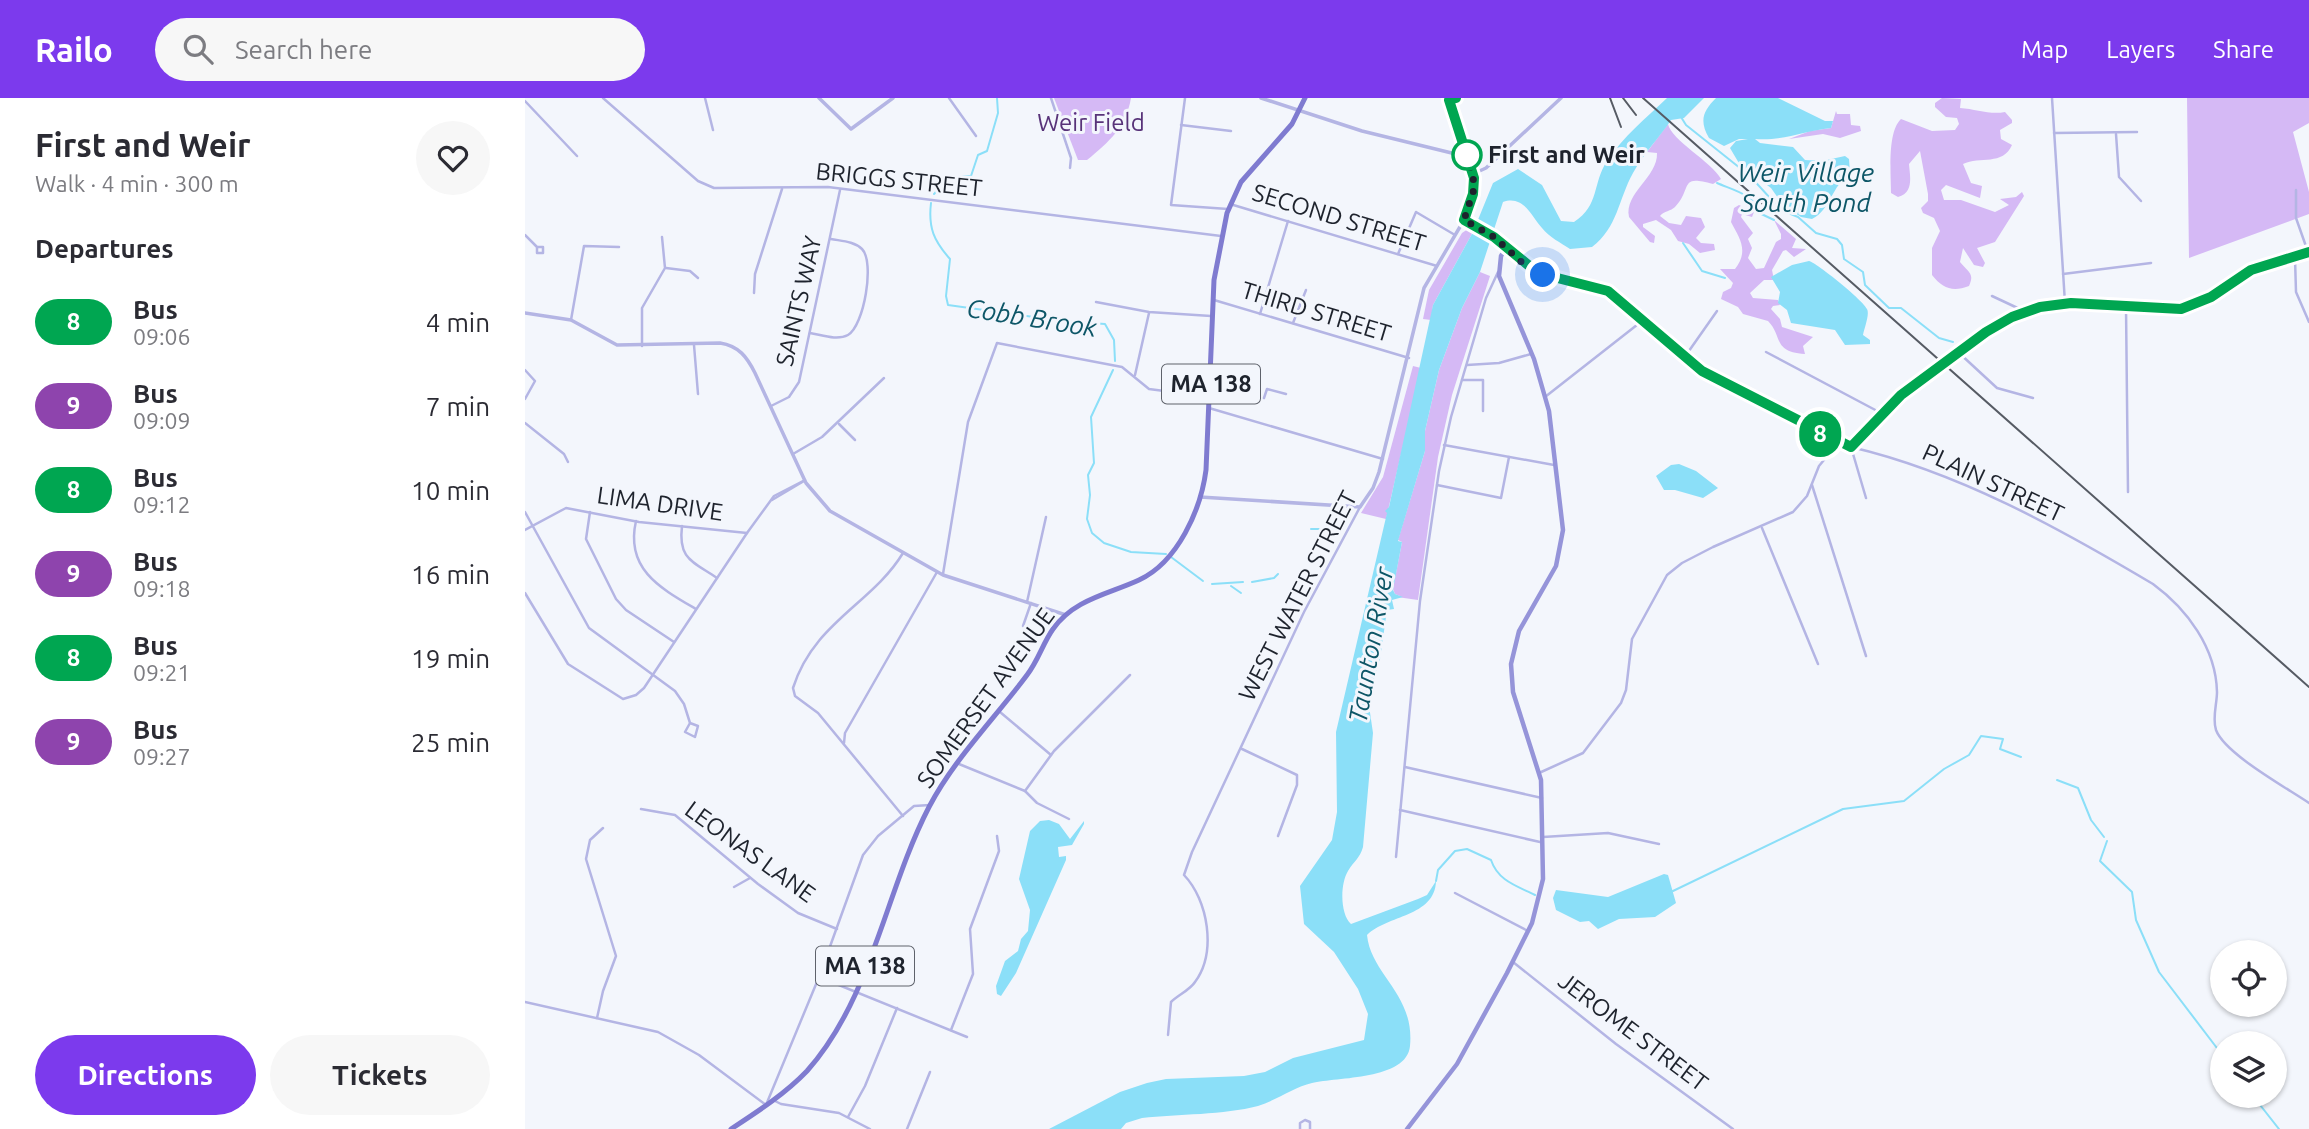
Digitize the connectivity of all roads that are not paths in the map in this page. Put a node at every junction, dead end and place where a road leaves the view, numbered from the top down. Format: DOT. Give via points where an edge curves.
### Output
graph roads {
  1 [pos="603,98"];
  2 [pos="705,98"];
  3 [pos="819,98"];
  4 [pos="893,98"];
  5 [pos="949,98"];
  6 [pos="1051,98"];
  7 [pos="1185,98"];
  8 [pos="1261,98"];
  9 [pos="1305,98"];
  10 [pos="1456,98"];
  11 [pos="1551,98"];
  12 [pos="1560,98"];
  13 [pos="2052,98"];
  14 [pos="1449,99"];
  15 [pos="525,101"];
  16 [pos="1556,103"];
  17 [pos="1300,110"];
  18 [pos="1181,125"];
  19 [pos="713,130"];
  20 [pos="1231,131"];
  21 [pos="2054,132"];
  22 [pos="2137,132"];
  23 [pos="2116,133"];
  24 [pos="976,136"];
  25 [pos="577,156"];
  26 [pos="1468,157"];
  27 [pos="1070,168"];
  28 [pos="1473,174"];
  29 [pos="782,187"];
  30 [pos="840,189"];
  31 [pos="2296,190"];
  32 [pos="2141,201"];
  33 [pos="1229,206"];
  34 [pos="1464,220"];
  35 [pos="1288,221"];
  36 [pos="525,235"];
  37 [pos="1455,235"];
  38 [pos="1222,236"];
  39 [pos="662,237"];
  40 [pos="831,239"];
  41 [pos="537,247"];
  42 [pos="619,247"];
  43 [pos="1508,250"];
  44 [pos="2309,252"];
  45 [pos="1398,254"];
  46 [pos="2295,256"];
  47 [pos="2151,263"];
  48 [pos="1437,266"];
  49 [pos="665,268"];
  50 [pos="1499,269"];
  51 [pos="2063,274"];
  52 [pos="698,278"];
  53 [pos="1307,290"];
  54 [pos="754,293"];
  55 [pos="1992,296"];
  56 [pos="1213,300"];
  57 [pos="1096,302"];
  58 [pos="2065,303"];
  59 [pos="2126,307"];
  60 [pos="1717,311"];
  61 [pos="1149,312"];
  62 [pos="2025,312"];
  63 [pos="525,313"];
  64 [pos="1260,314"];
  65 [pos="1214,316"];
  66 [pos="572,320"];
  67 [pos="1643,321"];
  68 [pos="2309,322"];
  69 [pos="1293,323"];
  70 [pos="810,333"];
  71 [pos="694,344"];
  72 [pos="642,346"];
  73 [pos="1766,352"];
  74 [pos="1958,352"];
  75 [pos="1531,354"];
  76 [pos="1409,358"];
  77 [pos="1684,358"];
  78 [pos="1467,365"];
  79 [pos="525,370"];
  80 [pos="1135,375"];
  81 [pos="884,378"];
  82 [pos="1462,380"];
  83 [pos="698,394"];
  84 [pos="1286,394"];
  85 [pos="1210,397"];
  86 [pos="1545,397"];
  87 [pos="1264,398"];
  88 [pos="2033,398"];
  89 [pos="525,399"];
  90 [pos="771,406"];
  91 [pos="1209,408"];
  92 [pos="1483,411"];
  93 [pos="1882,414"];
  94 [pos="525,423"];
  95 [pos="839,424"];
  96 [pos="855,440"];
  97 [pos="1838,443"];
  98 [pos="1444,445"];
  99 [pos="1851,447"];
  100 [pos="793,454"];
  101 [pos="1509,457"];
  102 [pos="1383,459"];
  103 [pos="568,461"];
  104 [pos="1557,466"];
  105 [pos="805,480"];
  106 [pos="1812,484"];
  107 [pos="1437,485"];
  108 [pos="2128,492"];
  109 [pos="1200,498"];
  110 [pos="1866,498"];
  111 [pos="1360,507"];
  112 [pos="525,512"];
  113 [pos="590,512"];
  114 [pos="1046,517"];
  115 [pos="636,521"];
  116 [pos="533,525"];
  117 [pos="681,526"];
  118 [pos="1761,527"];
  119 [pos="525,530"];
  120 [pos="747,533"];
  121 [pos="903,553"];
  122 [pos="937,572"];
  123 [pos="943,575"];
  124 [pos="717,578"];
  125 [pos="525,593"];
  126 [pos="1029,603"];
  127 [pos="696,609"];
  128 [pos="1066,615"];
  129 [pos="1023,626"];
  130 [pos="674,642"];
  131 [pos="1866,656"];
  132 [pos="1818,664"];
  133 [pos="653,675"];
  134 [pos="1130,675"];
  135 [pos="999,711"];
  136 [pos="690,723"];
  137 [pos="845,746"];
  138 [pos="1242,749"];
  139 [pos="1051,755"];
  140 [pos="959,764"];
  141 [pos="1405,767"];
  142 [pos="1539,773"];
  143 [pos="1025,791"];
  144 [pos="1542,798"];
  145 [pos="2309,803"];
  146 [pos="930,805"];
  147 [pos="641,809"];
  148 [pos="1400,810"];
  149 [pos="903,816"];
  150 [pos="1069,819"];
  151 [pos="603,828"];
  152 [pos="997,836"];
  153 [pos="1278,836"];
  154 [pos="1543,840"];
  155 [pos="1659,844"];
  156 [pos="1396,857"];
  157 [pos="751,878"];
  158 [pos="734,887"];
  159 [pos="1455,893"];
  160 [pos="837,929"];
  161 [pos="1529,931"];
  162 [pos="1513,962"];
  163 [pos="819,977"];
  164 [pos="855,991"];
  165 [pos="525,1002"];
  166 [pos="897,1008"];
  167 [pos="597,1018"];
  168 [pos="951,1030"];
  169 [pos="1168,1035"];
  170 [pos="967,1037"];
  171 [pos="930,1072"];
  172 [pos="773,1100"];
  173 [pos="766,1105"];
  174 [pos="848,1116"];
  175 [pos="740,1127"];
  176 [pos="1311,1128"];
  177 [pos="731,1129"];
  178 [pos="870,1129"];
  179 [pos="907,1129"];
  180 [pos="1300,1129"];
  181 [pos="1317,1129"];
  182 [pos="1407,1129"];
  183 [pos="1733,1129"];
  1 -- 29 [label="street, BRIGGS STREET" via="704,185 722,189"];
  2 -- 19 [label="street"];
  3 -- 4 [label="street" via="851,130"];
  5 -- 24 [label="street"];
  6 -- 27 [label="street" via="1071,158"];
  7 -- 18 [label="street"];
  8 -- 17 [label="street"];
  9 -- 17 [label="main road, SOMERSET AVENUE / MA 138"];
  10 -- 14 [label="street"];
  11 -- 16 [label="street"];
  12 -- 16 [label="street"];
  13 -- 21 [label="street"];
  14 -- 26 [label="main road, WEST WATER STREET"];
  15 -- 25 [label="street"];
  16 -- 28 [label="street" via="1486,169"];
  17 -- 26 [label="street"];
  17 -- 33 [label="main road, SOMERSET AVENUE / MA 138" via="1247,174"];
  18 -- 20 [label="street"];
  18 -- 33 [label="street, SECOND STREET" via="1171,205"];
  21 -- 23 [label="street"];
  21 -- 51 [label="street"];
  22 -- 23 [label="street"];
  23 -- 32 [label="street" via="2119,177"];
  26 -- 28 [label="main road, WEST WATER STREET"];
  28 -- 34 [label="main road, WEST WATER STREET" via="1473,194"];
  29 -- 30 [label="street, BRIGGS STREET"];
  29 -- 54 [label="street" via="755,274"];
  30 -- 38 [label="street, BRIGGS STREET"];
  30 -- 40 [label="street, SAINTS WAY"];
  31 -- 44 [label="street" via="2296,218"];
  33 -- 35 [label="street, SECOND STREET"];
  33 -- 38 [label="main road, SOMERSET AVENUE / MA 138"];
  34 -- 37 [label="street, WEST WATER STREET"];
  34 -- 43 [label="main road, PLAIN STREET"];
  35 -- 45 [label="street, SECOND STREET"];
  35 -- 64 [label="street"];
  36 -- 41 [label="street"];
  37 -- 45 [label="street" via="1416,212"];
  37 -- 48 [label="street, WEST WATER STREET"];
  38 -- 56 [label="main road, SOMERSET AVENUE / MA 138"];
  39 -- 49 [label="street"];
  40 -- 70 [label="street, SAINTS WAY"];
  40 -- 70 [label="street" via="855,244 866,256 861,313 856,328 847,335"];
  42 -- 66 [label="street" via="584,246"];
  43 -- 50 [label="main road"];
  43 -- 67 [label="main road, PLAIN STREET" via="1541,274 1608,291"];
  44 -- 46 [label="main road"];
  45 -- 48 [label="street, SECOND STREET"];
  46 -- 59 [label="main road" via="2251,270 2192,306 2166,310"];
  46 -- 68 [label="street" via="2297,296"];
  47 -- 51 [label="street"];
  48 -- 76 [label="street, WEST WATER STREET" via="1424,288"];
  49 -- 52 [label="street" via="691,271"];
  49 -- 72 [label="street" via="642,308"];
  50 -- 75 [label="main road"];
  50 -- 78 [label="street"];
  51 -- 58 [label="street"];
  53 -- 69 [label="street"];
  55 -- 62 [label="street"];
  56 -- 64 [label="street, THIRD STREET"];
  56 -- 65 [label="main road, SOMERSET AVENUE / MA 138"];
  57 -- 61 [label="street"];
  58 -- 59 [label="main road"];
  58 -- 62 [label="main road"];
  59 -- 108 [label="street"];
  60 -- 77 [label="street"];
  61 -- 65 [label="street"];
  61 -- 80 [label="street"];
  62 -- 74 [label="main road"];
  63 -- 66 [label="street"];
  64 -- 69 [label="street, THIRD STREET"];
  65 -- 85 [label="main road, SOMERSET AVENUE / MA 138"];
  66 -- 72 [label="street" via="613,344"];
  67 -- 77 [label="main road, PLAIN STREET"];
  67 -- 86 [label="street"];
  69 -- 76 [label="street, THIRD STREET"];
  70 -- 90 [label="street, SAINTS WAY" via="797,387"];
  71 -- 72 [label="street"];
  71 -- 83 [label="street"];
  71 -- 90 [label="street" via="725,344 739,350"];
  73 -- 93 [label="street"];
  74 -- 88 [label="street" via="1997,388"];
  74 -- 93 [label="main road"];
  75 -- 78 [label="street"];
  75 -- 86 [label="main road"];
  76 -- 102 [label="street, WEST WATER STREET"];
  77 -- 97 [label="main road, PLAIN STREET"];
  78 -- 82 [label="street"];
  79 -- 89 [label="street" via="535,381"];
  80 -- 85 [label="street" via="1149,388"];
  80 -- 123 [label="street" via="1122,367 997,343 968,422"];
  81 -- 95 [label="street"];
  82 -- 92 [label="street" via="1483,380"];
  82 -- 98 [label="street"];
  84 -- 87 [label="street" via="1267,390"];
  85 -- 91 [label="main road, SOMERSET AVENUE / MA 138"];
  86 -- 104 [label="main road"];
  90 -- 100 [label="street"];
  91 -- 102 [label="street"];
  91 -- 109 [label="main road, SOMERSET AVENUE / MA 138"];
  93 -- 99 [label="main road"];
  94 -- 103 [label="street"];
  95 -- 96 [label="street"];
  95 -- 100 [label="street"];
  97 -- 99 [label="main road, PLAIN STREET"];
  97 -- 106 [label="street"];
  98 -- 101 [label="street"];
  98 -- 107 [label="street"];
  99 -- 110 [label="street"];
  99 -- 145 [label="street, PLAIN STREET" via="1904,461 1980,491 2117,561 2159,588 2202,636 2216,683 2215,726 2220,736"];
  100 -- 105 [label="street"];
  101 -- 104 [label="street"];
  101 -- 107 [label="street" via="1501,498"];
  102 -- 111 [label="street, WEST WATER STREET" via="1373,488"];
  104 -- 142 [label="main road" via="1563,530 1560,553 1519,631 1511,668 1515,702"];
  105 -- 120 [label="street, LIMA DRIVE" via="772,500"];
  105 -- 121 [label="street" via="828,509"];
  106 -- 118 [label="street" via="1793,512"];
  106 -- 131 [label="street"];
  107 -- 141 [label="street" via="1420,601"];
  109 -- 111 [label="street"];
  109 -- 128 [label="main road, SOMERSET AVENUE / MA 138" via="1170,555 1143,578 1086,601"];
  111 -- 138 [label="street, WEST WATER STREET" via="1301,617"];
  112 -- 116 [label="street"];
  113 -- 115 [label="street, LIMA DRIVE"];
  113 -- 116 [label="street, LIMA DRIVE" via="563,508"];
  113 -- 130 [label="street" via="586,539 616,599"];
  114 -- 126 [label="street"];
  115 -- 117 [label="street, LIMA DRIVE"];
  115 -- 127 [label="street" via="634,550 650,580"];
  116 -- 119 [label="street, LIMA DRIVE"];
  116 -- 133 [label="street" via="592,633"];
  117 -- 120 [label="street, LIMA DRIVE"];
  117 -- 124 [label="street" via="683,552"];
  118 -- 132 [label="street"];
  118 -- 142 [label="street" via="1692,557 1667,575 1632,639 1619,705 1583,753"];
  120 -- 124 [label="street"];
  121 -- 122 [label="street"];
  121 -- 137 [label="street" via="892,569 827,629 794,685 795,696 818,713"];
  122 -- 123 [label="street"];
  122 -- 137 [label="street" via="845,733"];
  123 -- 126 [label="street"];
  124 -- 127 [label="street"];
  125 -- 133 [label="street" via="563,660 611,694 622,699 636,695"];
  126 -- 128 [label="street"];
  126 -- 129 [label="street"];
  127 -- 130 [label="street"];
  128 -- 135 [label="main road, SOMERSET AVENUE / MA 138"];
  130 -- 133 [label="street"];
  133 -- 136 [label="street" via="679,694"];
  134 -- 139 [label="street"];
  135 -- 139 [label="street"];
  135 -- 140 [label="main road, SOMERSET AVENUE / MA 138"];
  136 -- 136 [label="street" via="699,729 695,737 685,732"];
  137 -- 149 [label="street"];
  138 -- 153 [label="street" via="1297,775"];
  138 -- 169 [label="street, WEST WATER STREET" via="1184,875 1196,888 1202,905 1207,951 1195,983 1171,1002"];
  139 -- 143 [label="street"];
  140 -- 143 [label="street"];
  140 -- 146 [label="main road, SOMERSET AVENUE / MA 138"];
  141 -- 144 [label="street"];
  141 -- 148 [label="street"];
  142 -- 144 [label="main road"];
  143 -- 150 [label="street" via="1037,803"];
  144 -- 154 [label="main road"];
  146 -- 149 [label="street, SOMERSET AVENUE" via="917,804"];
  146 -- 164 [label="main road, MA 138"];
  147 -- 157 [label="street, LEONAS LANE" via="675,815"];
  148 -- 154 [label="street"];
  148 -- 156 [label="street"];
  149 -- 160 [label="street, SOMERSET AVENUE" via="863,855"];
  151 -- 167 [label="street" via="590,839 586,859 616,956"];
  152 -- 168 [label="street" via="999,851 970,929 973,974"];
  154 -- 155 [label="street" via="1615,834"];
  154 -- 161 [label="main road" via="1542,888"];
  157 -- 158 [label="street"];
  157 -- 160 [label="street, LEONAS LANE" via="798,913"];
  159 -- 161 [label="street"];
  160 -- 163 [label="street, SOMERSET AVENUE"];
  161 -- 162 [label="main road"];
  162 -- 182 [label="main road" via="1457,1064"];
  162 -- 183 [label="street, JEROME STREET"];
  163 -- 164 [label="street"];
  163 -- 173 [label="street, SOMERSET AVENUE"];
  164 -- 166 [label="street"];
  164 -- 172 [label="main road, MA 138" via="838,1028 815,1061"];
  165 -- 167 [label="street"];
  166 -- 168 [label="street"];
  166 -- 174 [label="street"];
  167 -- 173 [label="street" via="673,1039"];
  168 -- 170 [label="street"];
  171 -- 179 [label="street"];
  172 -- 173 [label="main road, MA 138"];
  172 -- 174 [label="street"];
  173 -- 175 [label="main road, MA 138"];
  174 -- 178 [label="street"];
  175 -- 177 [label="main road, MA 138"];
  176 -- 180 [label="street" via="1304,1120"];
  176 -- 181 [label="street"];
}
